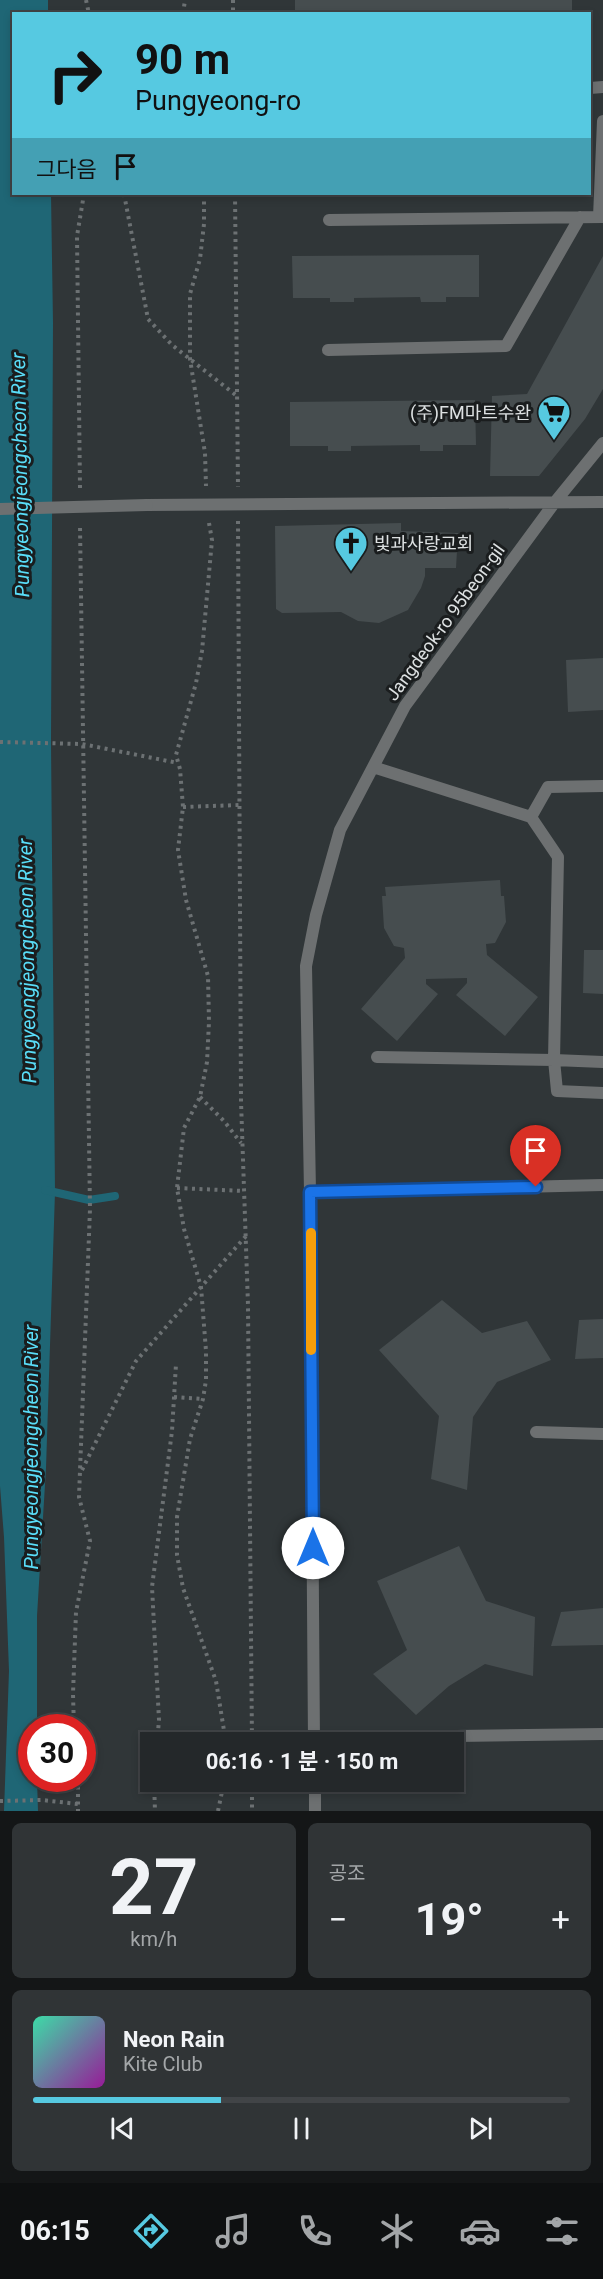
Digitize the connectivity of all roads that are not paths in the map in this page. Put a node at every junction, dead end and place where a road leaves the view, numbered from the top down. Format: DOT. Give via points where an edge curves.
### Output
graph roads {
  1 [pos="603,121"];
  2 [pos="580,217"];
  3 [pos="601,217"];
  4 [pos="329,220"];
  5 [pos="328,350"];
  6 [pos="603,443"];
  7 [pos="555,502"];
  8 [pos="603,502"];
  9 [pos="0,509"];
  10 [pos="373,767"];
  11 [pos="603,786"];
  12 [pos="531,817"];
  13 [pos="377,1057"];
  14 [pos="554,1060"];
  15 [pos="603,1062"];
  16 [pos="603,1093"];
  17 [pos="603,1185"];
  18 [pos="310,1192"];
  19 [pos="536,1432"];
  20 [pos="603,1434"];
  21 [pos="314,1732"];
  22 [pos="603,1734"];
  23 [pos="464,1737"];
  24 [pos="315,1792"];
  25 [pos="315,1811"];
  1 -- 3 [label="street"];
  2 -- 3 [label="street"];
  2 -- 4 [label="street"];
  2 -- 5 [label="street" via="506,346"];
  6 -- 7 [label="street, Jangdeok-ro 95beon-gil"];
  7 -- 8 [label="street"];
  7 -- 9 [label="street, bridge"];
  7 -- 10 [label="street, Jangdeok-ro 95beon-gil" via="405,706"];
  10 -- 12 [label="street"];
  10 -- 18 [label="street, Jangdeok-ro 95beon-gil" via="340,830 306,966"];
  11 -- 12 [label="street" via="548,787"];
  12 -- 14 [label="street" via="558,857"];
  13 -- 14 [label="street"];
  14 -- 15 [label="street"];
  14 -- 16 [label="street" via="557,1091"];
  17 -- 18 [label="street"];
  18 -- 21 [label="street, Jangdeok-ro 95beon-gil"];
  19 -- 20 [label="street"];
  22 -- 23 [label="street"];
  24 -- 25 [label="street"];
}
